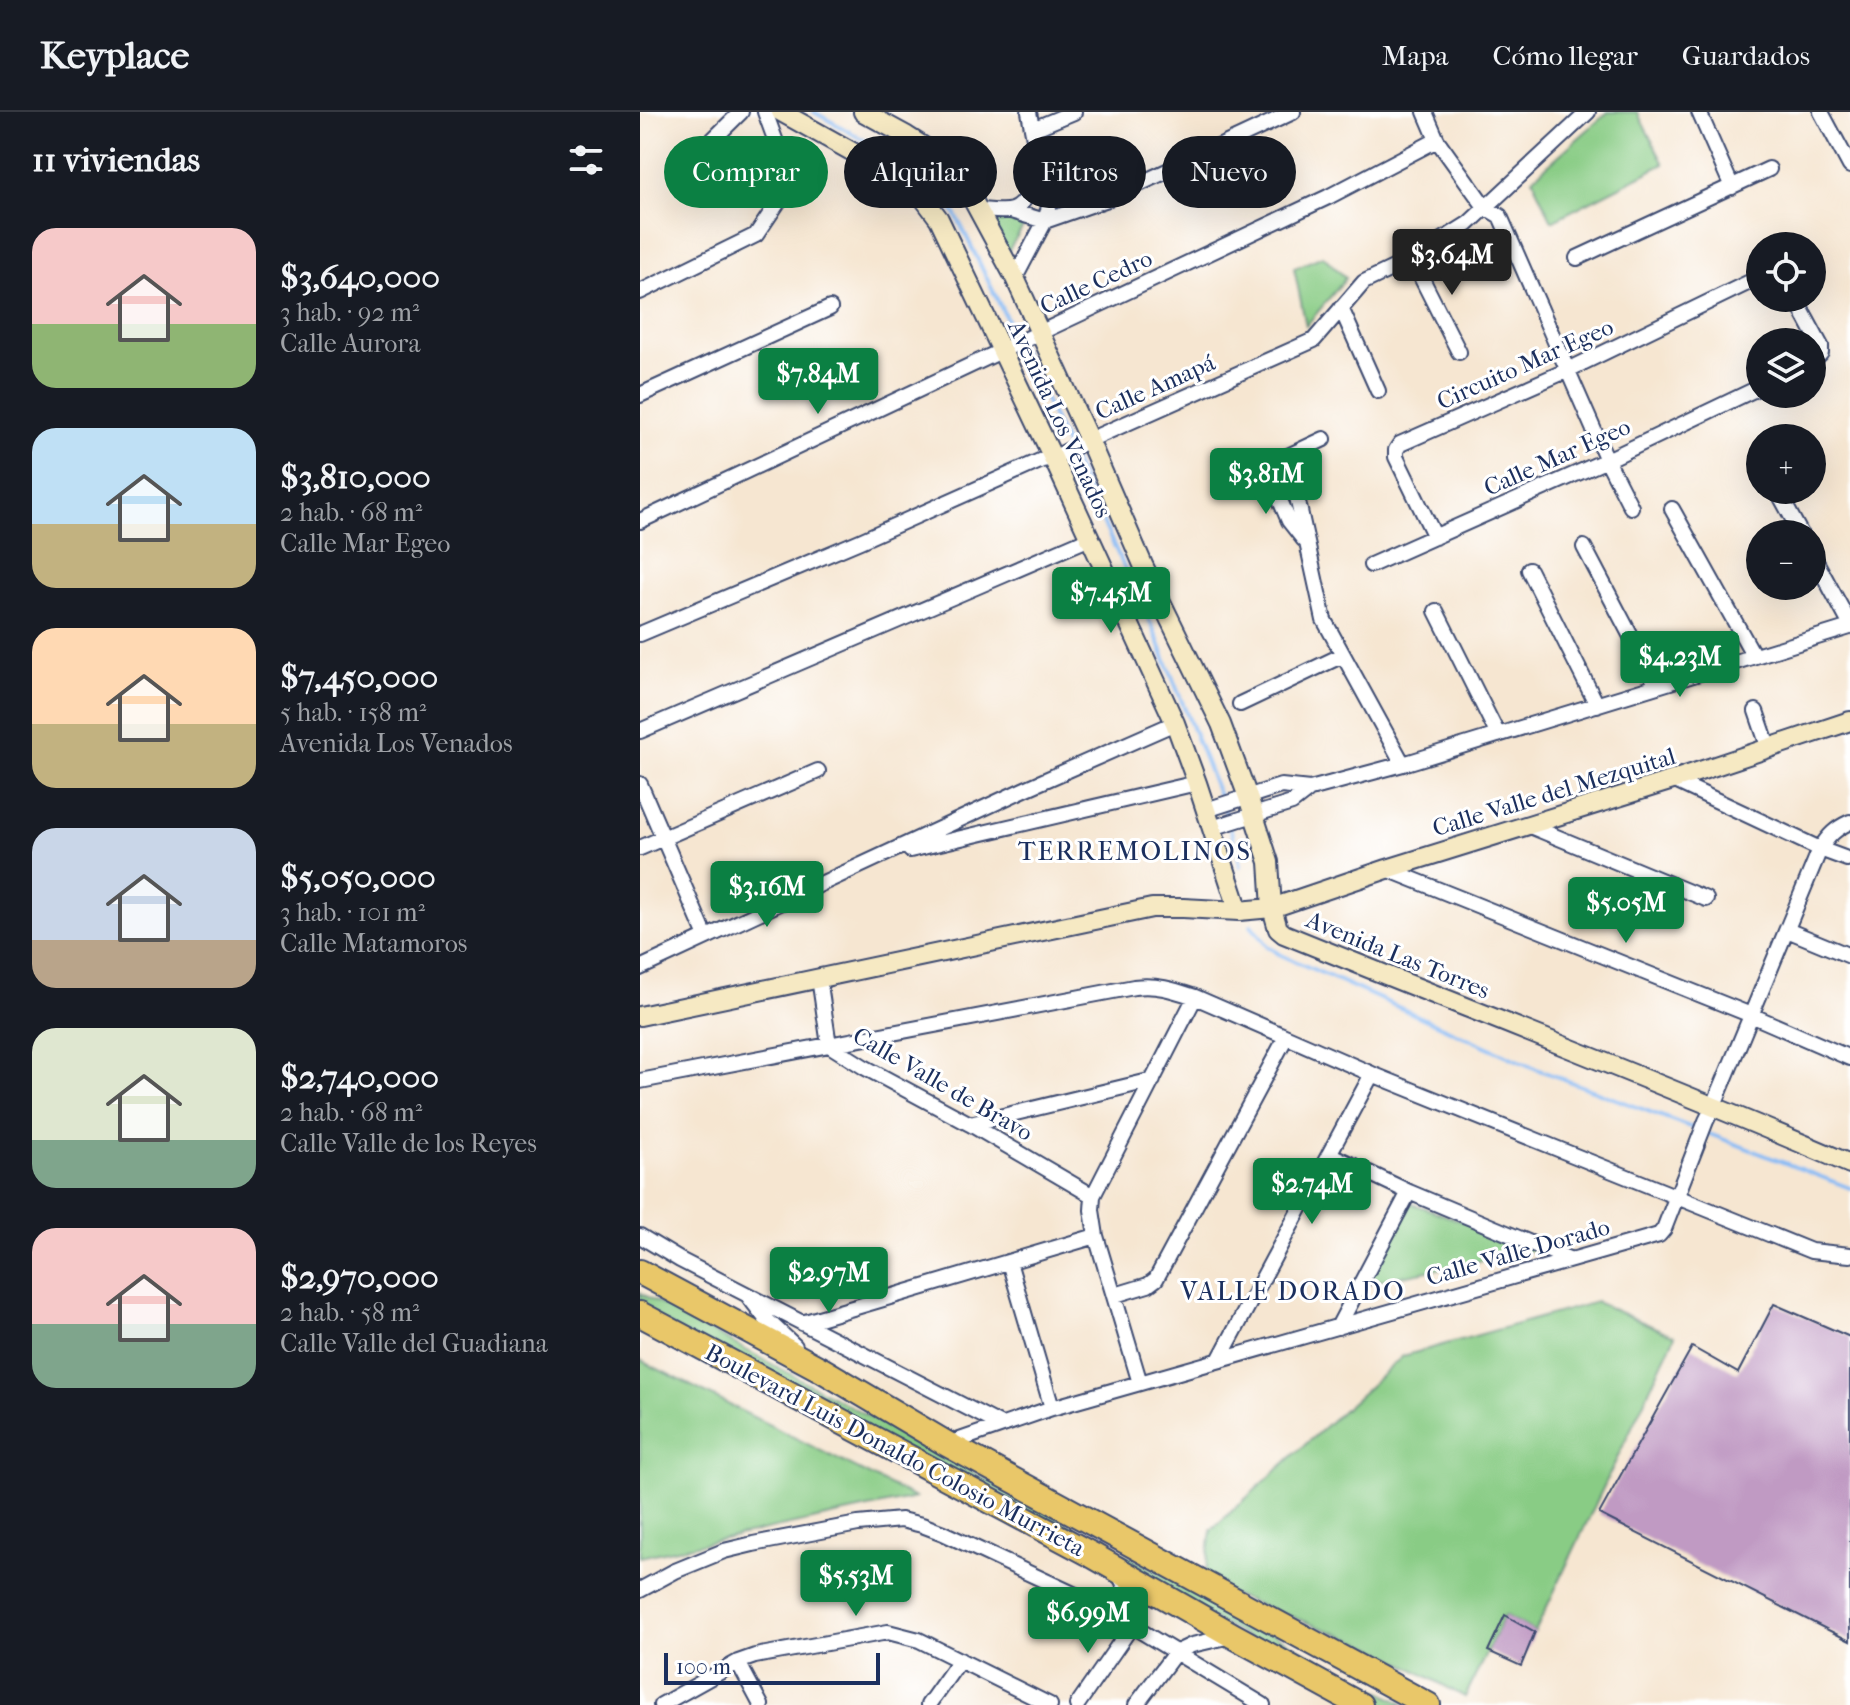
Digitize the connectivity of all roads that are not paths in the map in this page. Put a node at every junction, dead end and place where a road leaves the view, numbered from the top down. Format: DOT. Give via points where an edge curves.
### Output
graph roads {
  1 [pos="741,112"];
  2 [pos="765,112"];
  3 [pos="781,112"];
  4 [pos="863,112"];
  5 [pos="1029,112"];
  6 [pos="1074,112"];
  7 [pos="1293,112"];
  8 [pos="1425,112"];
  9 [pos="1588,112"];
  10 [pos="1699,112"];
  11 [pos="1821,112"];
  12 [pos="1033,129"];
  13 [pos="717,136"];
  14 [pos="1034,136"];
  15 [pos="1437,140"];
  16 [pos="1850,166"];
  17 [pos="1769,169"];
  18 [pos="1732,187"];
  19 [pos="1485,207"];
  20 [pos="1015,208"];
  21 [pos="1049,208"];
  22 [pos="980,210"];
  23 [pos="1011,211"];
  24 [pos="1045,221"];
  25 [pos="1577,258"];
  26 [pos="1412,259"];
  27 [pos="1015,278"];
  28 [pos="1746,284"];
  29 [pos="640,292"];
  30 [pos="830,308"];
  31 [pos="1341,308"];
  32 [pos="1020,342"];
  33 [pos="1459,352"];
  34 [pos="1568,370"];
  35 [pos="1378,391"];
  36 [pos="1746,394"];
  37 [pos="640,395"];
  38 [pos="1324,439"];
  39 [pos="1071,450"];
  40 [pos="1288,456"];
  41 [pos="1607,460"];
  42 [pos="1265,466"];
  43 [pos="1224,486"];
  44 [pos="1631,507"];
  45 [pos="1672,509"];
  46 [pos="640,521"];
  47 [pos="1435,537"];
  48 [pos="1090,538"];
  49 [pos="1307,543"];
  50 [pos="1584,547"];
  51 [pos="1371,565"];
  52 [pos="1529,570"];
  53 [pos="1826,580"];
  54 [pos="1436,611"];
  55 [pos="1850,625"];
  56 [pos="640,634"];
  57 [pos="1343,655"];
  58 [pos="1754,656"];
  59 [pos="1657,686"];
  60 [pos="1240,704"];
  61 [pos="1597,705"];
  62 [pos="1756,711"];
  63 [pos="1850,721"];
  64 [pos="1175,723"];
  65 [pos="640,731"];
  66 [pos="1498,735"];
  67 [pos="1769,749"];
  68 [pos="1403,764"];
  69 [pos="818,771"];
  70 [pos="1673,780"];
  71 [pos="1197,783"];
  72 [pos="640,784"];
  73 [pos="1245,808"];
  74 [pos="1215,818"];
  75 [pos="1850,822"];
  76 [pos="1530,826"];
  77 [pos="662,838"];
  78 [pos="640,848"];
  79 [pos="1820,849"];
  80 [pos="878,857"];
  81 [pos="1847,859"];
  82 [pos="1387,869"];
  83 [pos="1706,899"];
  84 [pos="1272,908"];
  85 [pos="1239,911"];
  86 [pos="1787,930"];
  87 [pos="706,937"];
  88 [pos="1850,956"];
  89 [pos="640,968"];
  90 [pos="819,978"];
  91 [pos="1195,997"];
  92 [pos="1751,1015"];
  93 [pos="640,1016"];
  94 [pos="1286,1037"];
  95 [pos="829,1045"];
  96 [pos="1850,1058"];
  97 [pos="1372,1074"];
  98 [pos="1153,1080"];
  99 [pos="640,1081"];
  100 [pos="1710,1113"];
  101 [pos="970,1124"];
  102 [pos="1329,1154"];
  103 [pos="1850,1164"];
  104 [pos="1409,1192"];
  105 [pos="1677,1195"];
  106 [pos="1093,1196"];
  107 [pos="640,1236"];
  108 [pos="1096,1236"];
  109 [pos="1850,1255"];
  110 [pos="1571,1260"];
  111 [pos="1009,1262"];
  112 [pos="640,1272"];
  113 [pos="745,1293"];
  114 [pos="1115,1295"];
  115 [pos="640,1314"];
  116 [pos="802,1323"];
  117 [pos="1338,1327"];
  118 [pos="1219,1360"];
  119 [pos="822,1370"];
  120 [pos="1140,1383"];
  121 [pos="1052,1408"];
  122 [pos="1001,1425"];
  123 [pos="947,1444"];
  124 [pos="1116,1568"];
  125 [pos="640,1590"];
  126 [pos="1131,1627"];
  127 [pos="1232,1635"];
  128 [pos="1175,1653"];
  129 [pos="960,1660"];
  130 [pos="738,1662"];
  131 [pos="661,1705"];
  132 [pos="761,1705"];
  133 [pos="928,1705"];
  134 [pos="1050,1705"];
  135 [pos="1077,1705"];
  136 [pos="1136,1705"];
  137 [pos="1263,1705"];
  138 [pos="1360,1705"];
  139 [pos="1428,1705"];
  1 -- 13 [label="street"];
  2 -- 29 [label="street" via="791,183 756,235"];
  3 -- 32 [label="street, Avenida Los Venados" via="903,180 924,199"];
  4 -- 22 [label="street, Avenida Los Venados" via="926,148 958,178"];
  5 -- 12 [label="street"];
  6 -- 12 [label="street"];
  7 -- 24 [label="street" via="1105,200"];
  8 -- 15 [label="street"];
  9 -- 19 [label="street, Calle Amapá"];
  10 -- 18 [label="street"];
  11 -- 16 [label="street"];
  12 -- 14 [label="street"];
  15 -- 19 [label="street"];
  15 -- 32 [label="street, Calle Cedro"];
  17 -- 18 [label="street"];
  18 -- 25 [label="street"];
  19 -- 26 [label="street, Calle Amapá"];
  19 -- 34 [label="street" via="1500,216"];
  20 -- 23 [label="street"];
  21 -- 24 [label="street"];
  22 -- 23 [label="street"];
  22 -- 27 [label="street, Avenida Los Venados"];
  23 -- 24 [label="street"];
  24 -- 27 [label="street"];
  26 -- 31 [label="street, Calle Amapá" via="1368,279"];
  26 -- 33 [label="street"];
  27 -- 32 [label="street, Avenida Los Venados"];
  28 -- 34 [label="street, Circuito Mar Egeo"];
  30 -- 37 [label="street"];
  31 -- 35 [label="street"];
  31 -- 39 [label="street, Calle Amapá" via="1314,340"];
  32 -- 39 [label="street, Avenida Los Venados"];
  32 -- 39 [label="street, Avenida Los Venados"];
  32 -- 46 [label="street, Calle Cedro"];
  34 -- 41 [label="street"];
  34 -- 47 [label="street, Circuito Mar Egeo" via="1400,444 1396,457"];
  36 -- 41 [label="street, Calle Mar Egeo"];
  38 -- 40 [label="street"];
  39 -- 48 [label="street, Avenida Los Venados"];
  39 -- 56 [label="street, Calle Amapá"];
  39 -- 73 [label="street, Avenida Los Venados" via="1144,567 1221,724"];
  40 -- 42 [label="street"];
  40 -- 49 [label="street"];
  41 -- 44 [label="street"];
  41 -- 47 [label="street, Calle Mar Egeo"];
  42 -- 43 [label="street"];
  42 -- 49 [label="street" via="1289,521"];
  45 -- 58 [label="street"];
  47 -- 51 [label="street, Calle Mar Egeo"];
  48 -- 64 [label="street, Avenida Los Venados"];
  48 -- 65 [label="street"];
  49 -- 57 [label="street" via="1322,615"];
  50 -- 59 [label="street"];
  52 -- 61 [label="street"];
  53 -- 55 [label="street"];
  54 -- 66 [label="street"];
  55 -- 58 [label="street"];
  57 -- 60 [label="street"];
  57 -- 68 [label="street"];
  58 -- 59 [label="street"];
  59 -- 61 [label="street"];
  61 -- 66 [label="street"];
  62 -- 67 [label="street"];
  63 -- 67 [label="street, Calle Valle del Mezquital"];
  64 -- 71 [label="street, Avenida Los Venados"];
  64 -- 80 [label="street"];
  66 -- 68 [label="street"];
  67 -- 70 [label="street, Calle Valle del Mezquital"];
  68 -- 73 [label="street" via="1310,789 1292,803"];
  69 -- 77 [label="street"];
  70 -- 76 [label="street, Calle Valle del Mezquital"];
  70 -- 79 [label="street"];
  71 -- 74 [label="street, Avenida Los Venados"];
  71 -- 80 [label="street"];
  72 -- 77 [label="street"];
  73 -- 74 [label="street"];
  73 -- 84 [label="street, Avenida Los Venados" via="1269,862"];
  74 -- 85 [label="street, Avenida Los Venados"];
  75 -- 79 [label="street, Calle Valle Dorado" via="1829,834"];
  76 -- 82 [label="street, Calle Valle del Mezquital"];
  76 -- 83 [label="street"];
  77 -- 78 [label="street"];
  77 -- 87 [label="street"];
  79 -- 81 [label="street"];
  79 -- 86 [label="street, Calle Valle Dorado"];
  80 -- 87 [label="street"];
  82 -- 84 [label="street, Calle Valle del Mezquital"];
  82 -- 92 [label="street"];
  84 -- 85 [label="street"];
  84 -- 100 [label="street, Avenida Las Torres" via="1284,934"];
  85 -- 90 [label="street" via="1152,908"];
  86 -- 88 [label="street"];
  86 -- 92 [label="street, Calle Valle Dorado"];
  87 -- 89 [label="street"];
  90 -- 93 [label="street"];
  90 -- 95 [label="street, Calle Valle de Bravo"];
  91 -- 94 [label="street"];
  91 -- 95 [label="street" via="1165,987 1134,987"];
  91 -- 98 [label="street"];
  92 -- 96 [label="street"];
  92 -- 100 [label="street, Calle Valle Dorado"];
  94 -- 97 [label="street"];
  94 -- 114 [label="street" via="1156,1279"];
  95 -- 99 [label="street"];
  95 -- 101 [label="street, Calle Valle de Bravo"];
  97 -- 102 [label="street"];
  97 -- 105 [label="street"];
  98 -- 101 [label="street"];
  98 -- 106 [label="street"];
  100 -- 103 [label="street, Avenida Las Torres"];
  100 -- 105 [label="street, Calle Valle Dorado"];
  101 -- 106 [label="street, Calle Valle de Bravo"];
  102 -- 104 [label="street"];
  102 -- 118 [label="street"];
  104 -- 110 [label="street"];
  104 -- 117 [label="street"];
  105 -- 109 [label="street" via="1811,1251"];
  105 -- 110 [label="street, Calle Valle Dorado" via="1659,1235"];
  106 -- 108 [label="street"];
  107 -- 113 [label="street"];
  108 -- 111 [label="street"];
  108 -- 114 [label="street"];
  110 -- 117 [label="street, Calle Valle Dorado"];
  111 -- 116 [label="street"];
  111 -- 121 [label="street"];
  112 -- 119 [label="highway, Boulevard Luis Donaldo Colosio Murrieta"];
  113 -- 116 [label="street"];
  113 -- 119 [label="street"];
  114 -- 120 [label="street"];
  115 -- 124 [label="highway, Boulevard Luis Donaldo Colosio Murrieta"];
  116 -- 122 [label="street"];
  117 -- 118 [label="street, Calle Valle Dorado"];
  118 -- 120 [label="street, Calle Valle Dorado"];
  119 -- 123 [label="highway, Boulevard Luis Donaldo Colosio Murrieta"];
  120 -- 121 [label="street, Calle Valle Dorado"];
  121 -- 122 [label="street, Calle Valle Dorado"];
  122 -- 123 [label="street, Calle Valle Dorado"];
  123 -- 139 [label="highway, Boulevard Luis Donaldo Colosio Murrieta"];
  124 -- 126 [label="street" via="1133,1603"];
  124 -- 127 [label="highway, Boulevard Luis Donaldo Colosio Murrieta"];
  125 -- 126 [label="street" via="724,1551 901,1520 943,1533 1099,1606"];
  126 -- 128 [label="street"];
  126 -- 135 [label="street"];
  127 -- 128 [label="street"];
  127 -- 138 [label="highway, Boulevard Luis Donaldo Colosio Murrieta"];
  128 -- 136 [label="street"];
  128 -- 137 [label="street"];
  129 -- 130 [label="street" via="888,1632"];
  129 -- 133 [label="street"];
  129 -- 134 [label="street"];
  130 -- 131 [label="street"];
  130 -- 132 [label="street"];
}
